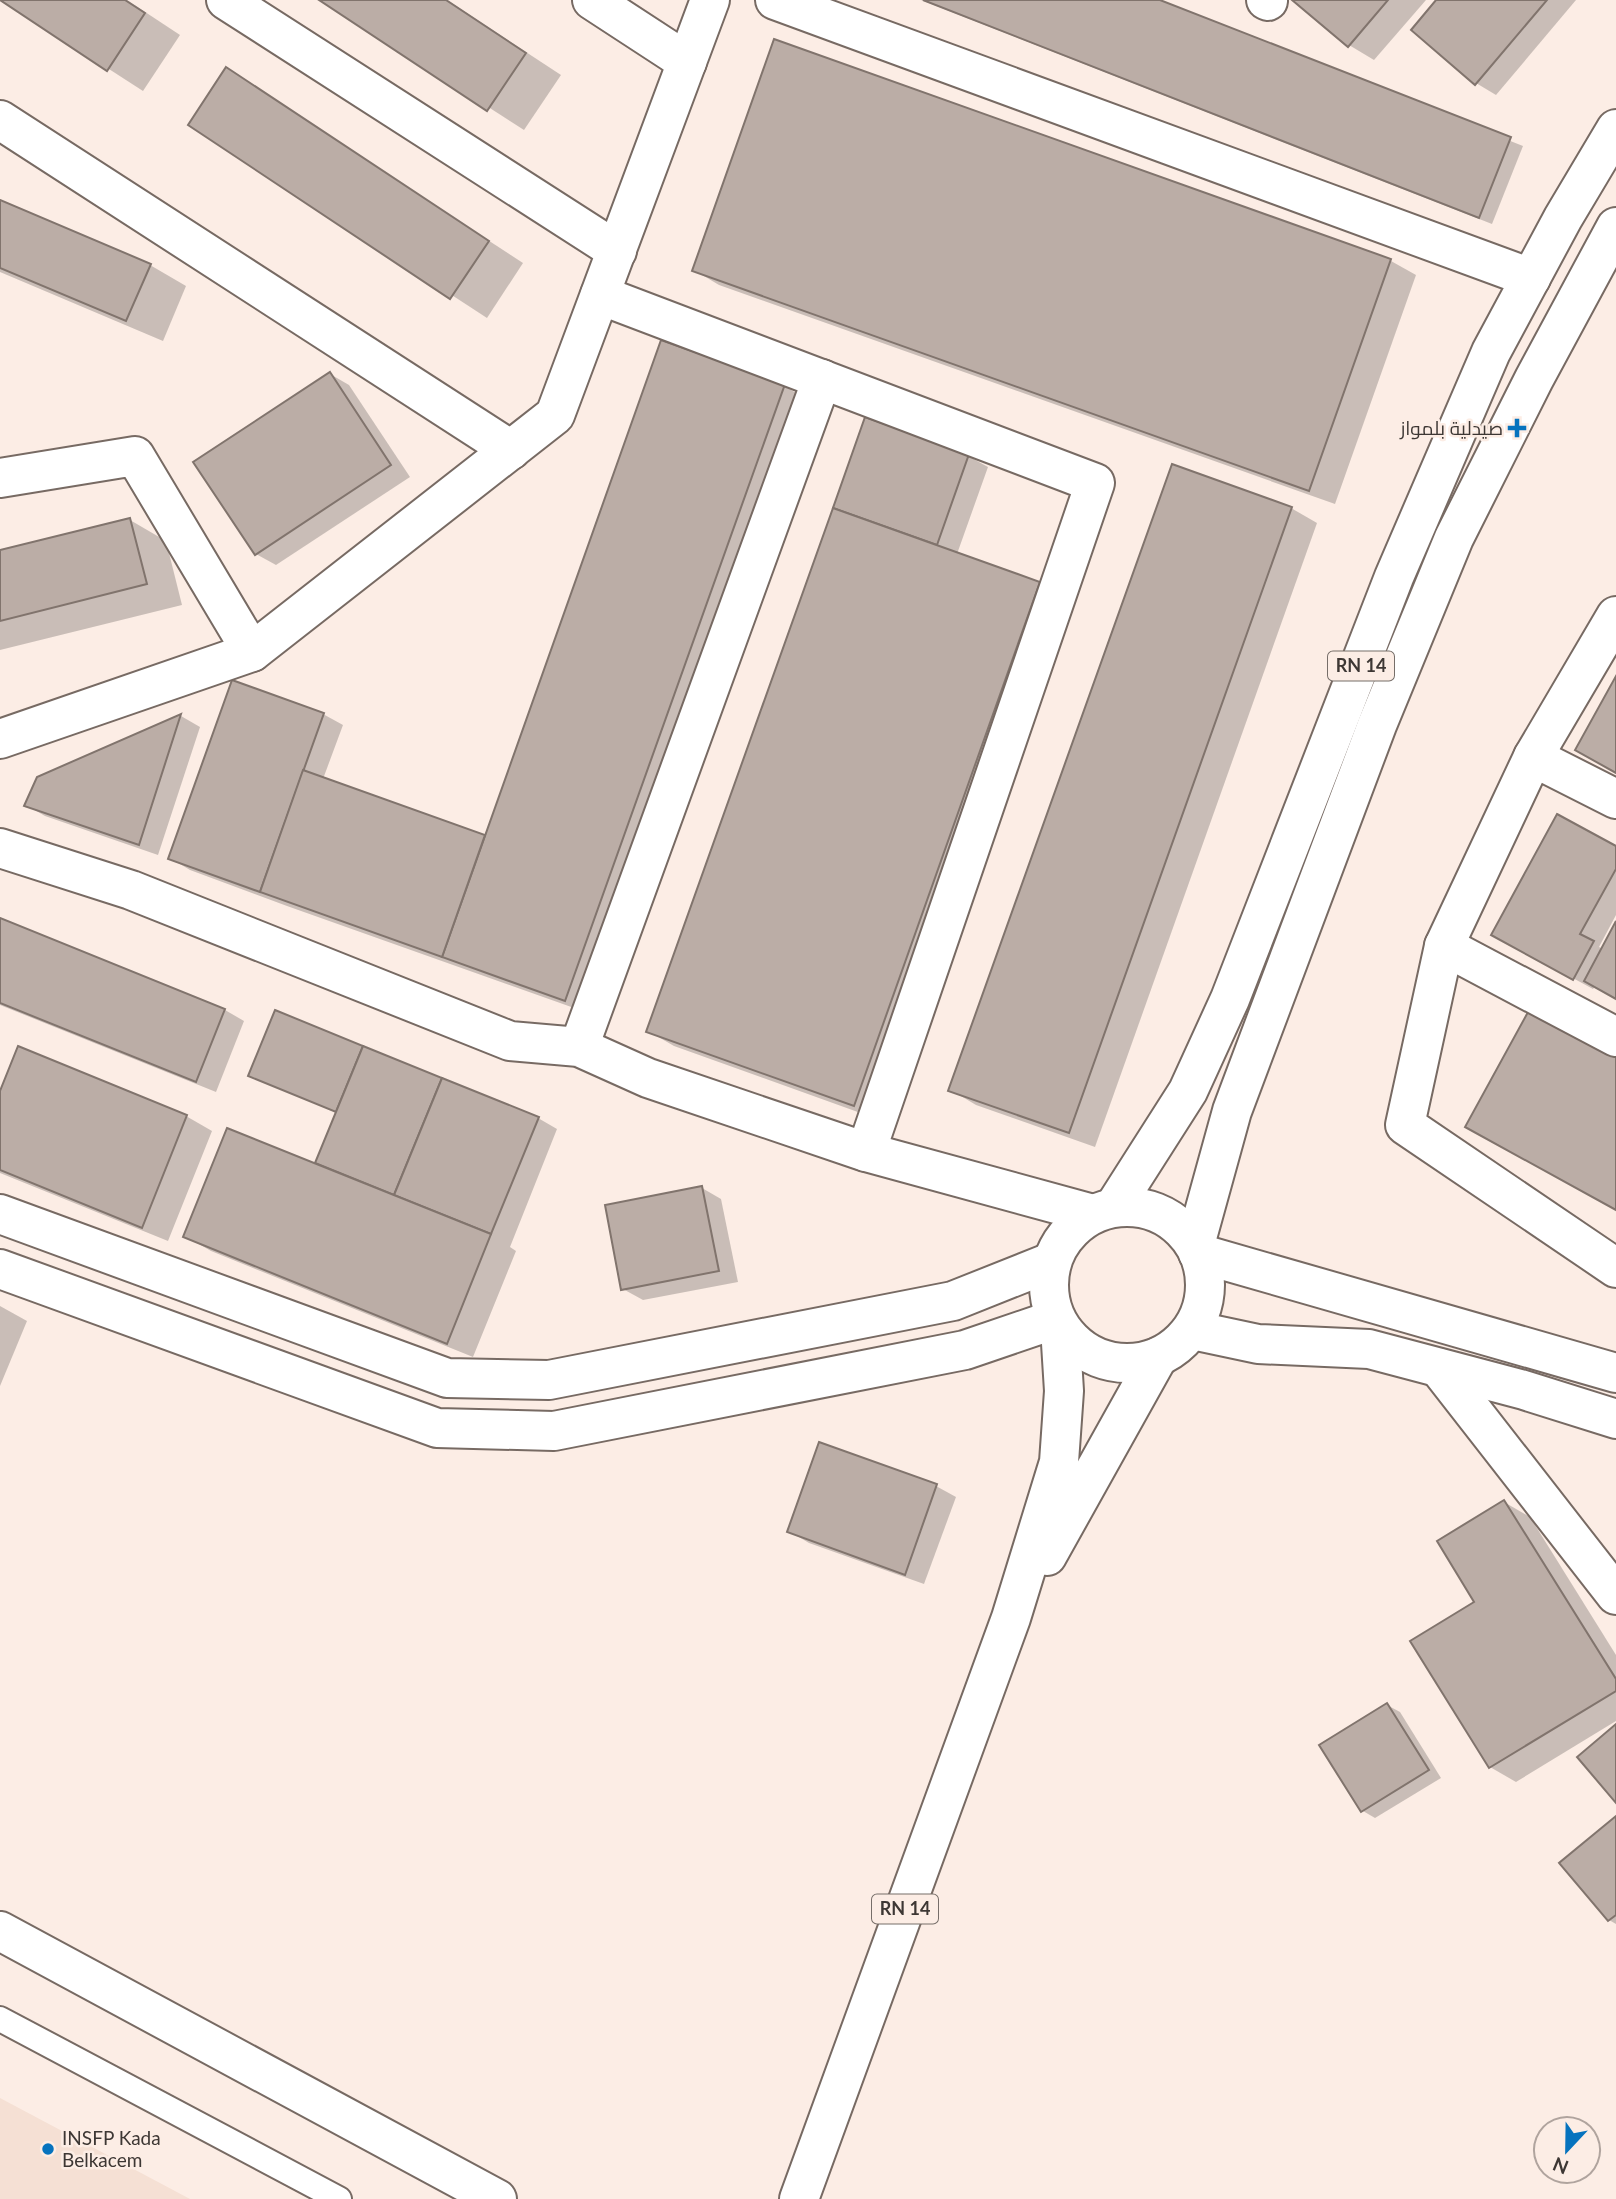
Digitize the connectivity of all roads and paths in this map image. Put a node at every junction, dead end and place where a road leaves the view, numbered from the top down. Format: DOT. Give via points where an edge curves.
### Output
graph roads {
  1 [pos="226,0"];
  2 [pos="592,0"];
  3 [pos="710,0"];
  4 [pos="775,0"];
  5 [pos="687,62"];
  6 [pos="0,120"];
  7 [pos="1616,129"];
  8 [pos="1616,227"];
  9 [pos="617,251"];
  10 [pos="1531,278"];
  11 [pos="600,295"];
  12 [pos="822,379"];
  13 [pos="511,450"];
  14 [pos="0,478"];
  15 [pos="1616,616"];
  16 [pos="252,652"];
  17 [pos="0,738"];
  18 [pos="1532,757"];
  19 [pos="1616,799"];
  20 [pos="0,848"];
  21 [pos="1444,946"];
  22 [pos="1616,1037"];
  23 [pos="579,1048"];
  24 [pos="866,1152"];
  25 [pos="1104,1210"];
  26 [pos="0,1214"];
  27 [pos="1196,1249"];
  28 [pos="1051,1262"];
  29 [pos="1616,1268"];
  30 [pos="0,1269"];
  31 [pos="1058,1323"];
  32 [pos="1192,1329"];
  33 [pos="1158,1357"];
  34 [pos="1439,1368"];
  35 [pos="1616,1373"];
  36 [pos="549,1380"];
  37 [pos="1616,1419"];
  38 [pos="554,1431"];
  39 [pos="1616,1595"];
  40 [pos="1011,1618"];
  41 [pos="0,1931"];
  42 [pos="0,2019"];
  43 [pos="494,2198"];
  44 [pos="339,2199"];
  45 [pos="799,2199"];
  1 -- 9 [label="main road"];
  2 -- 5 [label="main road"];
  3 -- 5 [label="main road"];
  4 -- 10 [label="main road"];
  5 -- 9 [label="main road"];
  6 -- 13 [label="main road"];
  7 -- 10 [label="main road, RN 14"];
  8 -- 27 [label="main road, RN 14" via="1454,538 1377,725 1232,1111"];
  9 -- 11 [label="main road"];
  10 -- 25 [label="main road, RN 14" via="1491,352 1394,577 1230,999 1188,1091"];
  11 -- 12 [label="main road"];
  11 -- 13 [label="main road" via="555,415"];
  12 -- 23 [label="main road"];
  12 -- 24 [label="main road" via="1095,483"];
  13 -- 16 [label="main road"];
  14 -- 16 [label="main road" via="135,456"];
  15 -- 18 [label="main road"];
  16 -- 17 [label="main road"];
  18 -- 19 [label="main road"];
  18 -- 21 [label="main road"];
  20 -- 23 [label="main road" via="131,890 510,1041"];
  21 -- 22 [label="main road"];
  21 -- 29 [label="main road" via="1405,1125"];
  23 -- 24 [label="main road" via="648,1077"];
  24 -- 25 [label="main road"];
  25 -- 27 [label="main road" via="1138,1207 1160,1214 1180,1227"];
  25 -- 28 [label="main road" via="1067,1234"];
  26 -- 36 [label="main road" via="447,1378"];
  27 -- 32 [label="main road" via="1205,1288 1202,1310"];
  27 -- 35 [label="main road" via="1383,1308"];
  28 -- 31 [label="main road" via="1048,1284"];
  28 -- 36 [label="main road" via="953,1301"];
  30 -- 38 [label="main road" via="438,1428"];
  31 -- 33 [label="main road" via="1074,1344 1093,1356 1114,1363"];
  31 -- 38 [label="main road" via="965,1350"];
  31 -- 40 [label="main road, RN 14" via="1064,1391 1059,1462"];
  32 -- 33 [label="main road"];
  32 -- 34 [label="main road" via="1258,1344 1369,1349"];
  33 -- 40 [label="main road, RN 14"];
  34 -- 37 [label="main road"];
  34 -- 39 [label="main road"];
  36 -- 38 [label="main road"];
  40 -- 45 [label="main road, RN 14"];
  41 -- 43 [label="main road"];
  42 -- 44 [label="lane"];
}
